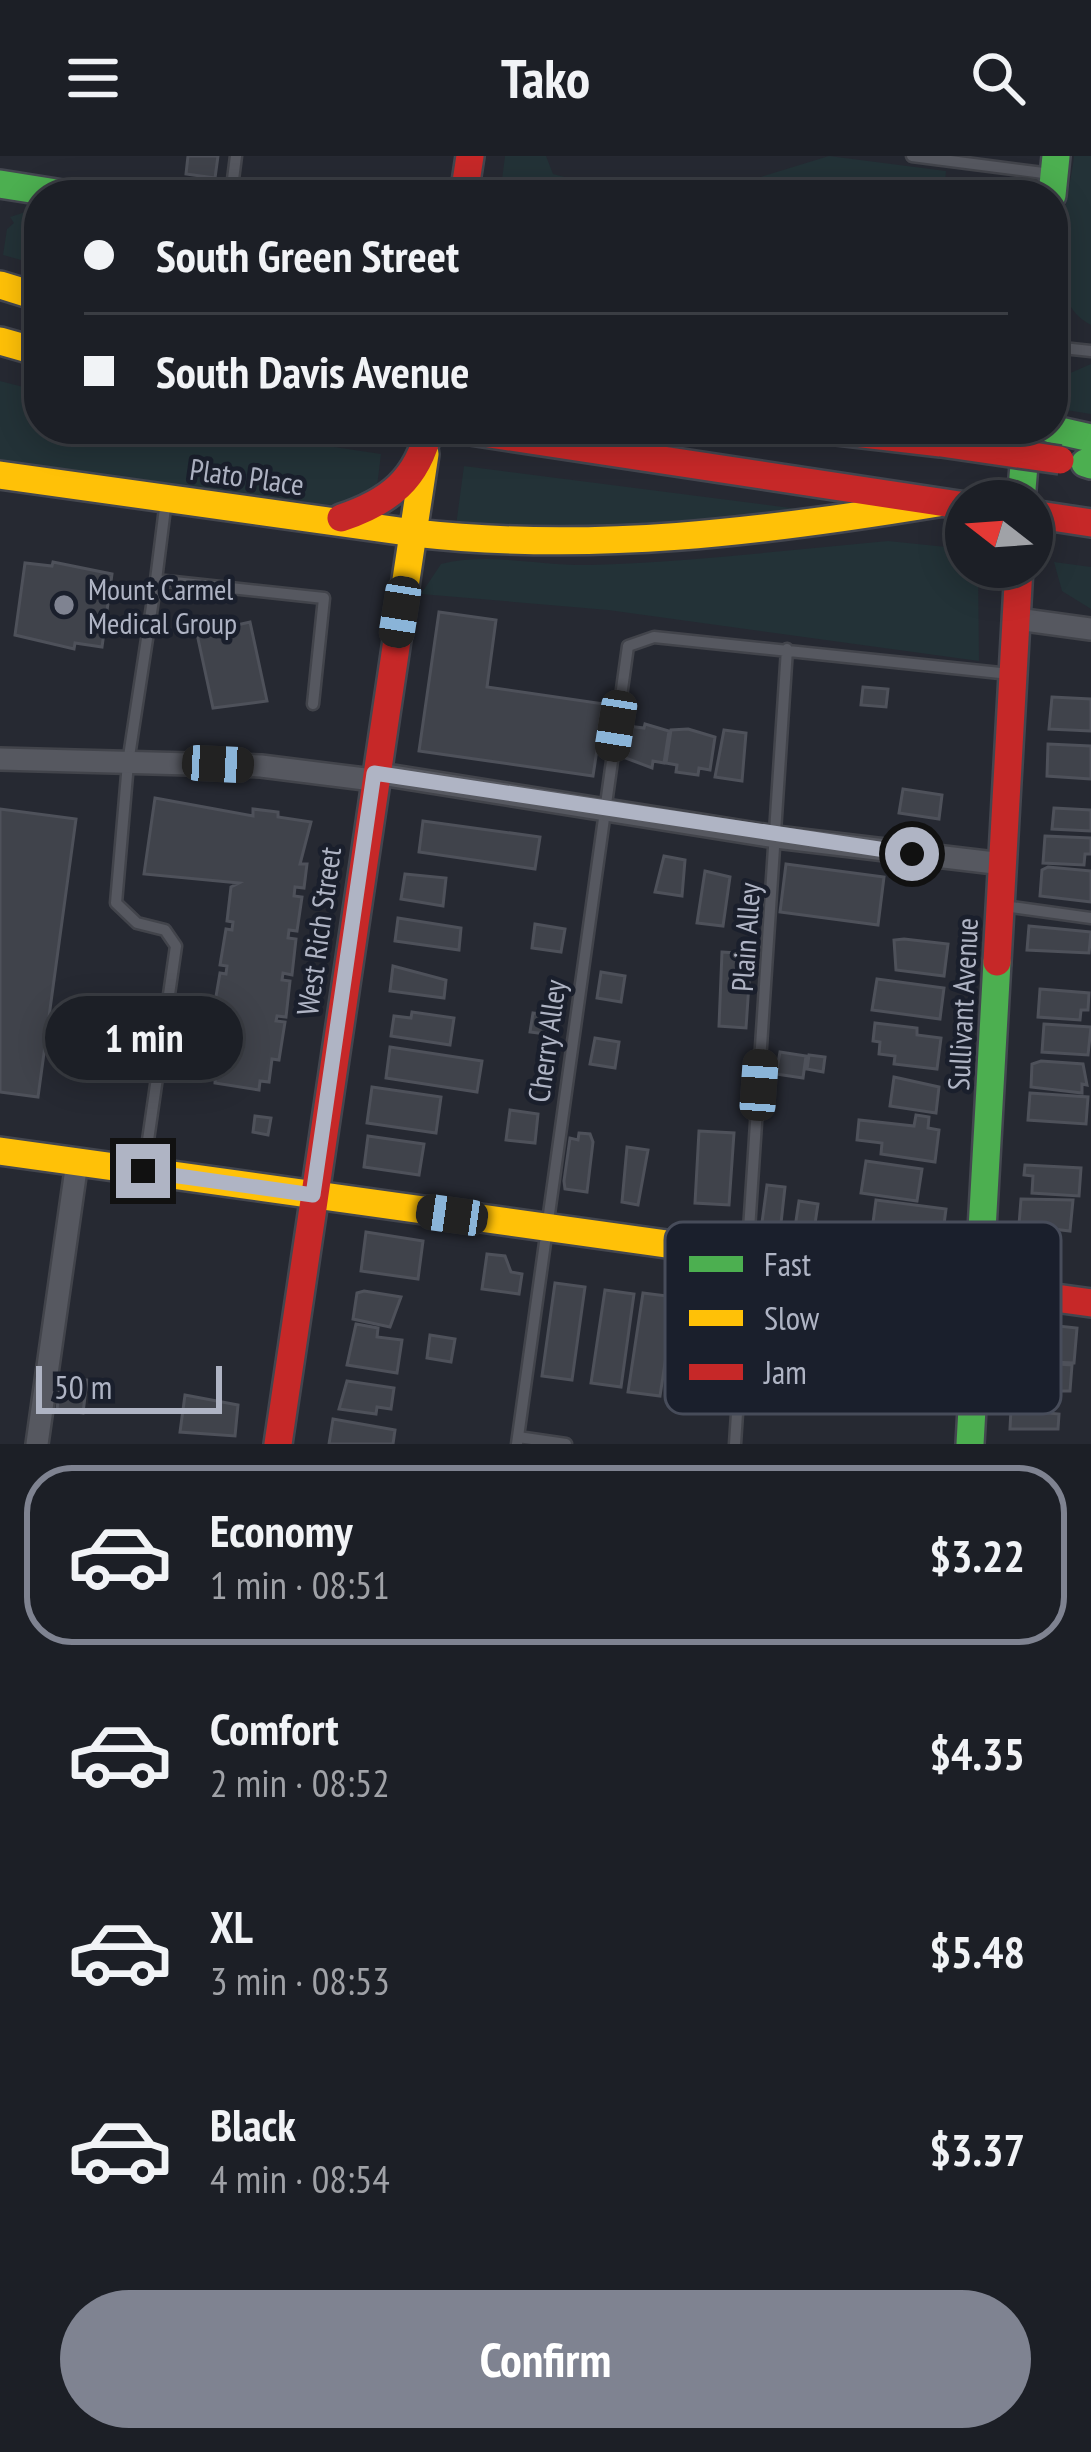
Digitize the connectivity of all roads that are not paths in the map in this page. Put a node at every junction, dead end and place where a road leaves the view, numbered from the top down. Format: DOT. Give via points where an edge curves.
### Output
graph roads {
  1 [pos="912,156"];
  2 [pos="1054,175"];
  3 [pos="425,444"];
  4 [pos="427,444"];
  5 [pos="557,444"];
  6 [pos="960,444"];
  7 [pos="1026,444"];
  8 [pos="1076,450"];
  9 [pos="0,475"];
  10 [pos="1023,480"];
  11 [pos="167,498"];
  12 [pos="945,503"];
  13 [pos="945,505"];
  14 [pos="1053,517"];
  15 [pos="329,521"];
  16 [pos="1091,523"];
  17 [pos="413,533"];
  18 [pos="156,580"];
  19 [pos="1018,588"];
  20 [pos="1017,619"];
  21 [pos="1091,629"];
  22 [pos="787,649"];
  23 [pos="1013,675"];
  24 [pos="313,704"];
  25 [pos="0,759"];
  26 [pos="128,763"];
  27 [pos="374,776"];
  28 [pos="603,807"];
  29 [pos="776,837"];
  30 [pos="1003,864"];
  31 [pos="1001,905"];
  32 [pos="1091,918"];
  33 [pos="0,1151"];
  34 [pos="77,1162"];
  35 [pos="143,1171"];
  36 [pos="313,1195"];
  37 [pos="749,1222"];
  38 [pos="984,1222"];
  39 [pos="544,1228"];
  40 [pos="665,1245"];
  41 [pos="1061,1299"];
  42 [pos="1091,1303"];
  43 [pos="737,1414"];
  44 [pos="972,1414"];
  45 [pos="517,1440"];
  46 [pos="37,1444"];
  47 [pos="278,1444"];
  48 [pos="566,1444"];
  49 [pos="735,1444"];
  50 [pos="970,1444"];
  1 -- 2 [label="lane"];
  3 -- 15 [label="main road" via="403,488 374,508"];
  4 -- 17 [label="main road, West Rich Street"];
  5 -- 12 [label="main road"];
  6 -- 8 [label="main road, bridge"];
  7 -- 10 [label="main road"];
  9 -- 11 [label="main road, Plato Place"];
  11 -- 15 [label="main road, Plato Place"];
  11 -- 18 [label="lane"];
  13 -- 17 [label="main road, Plato Place" via="606,548 511,547"];
  14 -- 16 [label="main road"];
  15 -- 17 [label="main road, Plato Place"];
  17 -- 27 [label="main road, West Rich Street"];
  18 -- 24 [label="lane" via="323,598"];
  18 -- 26 [label="lane"];
  19 -- 20 [label="main road, Sullivant Avenue"];
  20 -- 21 [label="street"];
  20 -- 23 [label="main road, Sullivant Avenue"];
  22 -- 23 [label="lane"];
  22 -- 28 [label="lane, Cherry Alley" via="654,638 628,646"];
  22 -- 29 [label="lane, Plain Alley"];
  23 -- 30 [label="main road, Sullivant Avenue"];
  25 -- 26 [label="street"];
  26 -- 27 [label="street"];
  26 -- 35 [label="lane" via="116,903 137,923 165,930 176,946"];
  27 -- 28 [label="street"];
  27 -- 36 [label="main road, West Rich Street"];
  28 -- 29 [label="street"];
  28 -- 39 [label="lane, Cherry Alley"];
  29 -- 30 [label="street"];
  29 -- 37 [label="lane, Plain Alley"];
  30 -- 31 [label="main road, Sullivant Avenue"];
  31 -- 32 [label="lane"];
  31 -- 38 [label="main road, Sullivant Avenue"];
  33 -- 34 [label="main road"];
  34 -- 35 [label="main road"];
  34 -- 46 [label="street"];
  35 -- 36 [label="main road"];
  36 -- 39 [label="main road"];
  36 -- 47 [label="main road, West Rich Street"];
  39 -- 40 [label="main road"];
  39 -- 45 [label="lane, Cherry Alley"];
  41 -- 42 [label="main road"];
  43 -- 49 [label="lane, Plain Alley"];
  44 -- 50 [label="main road, Sullivant Avenue"];
  45 -- 48 [label="lane"];
}
